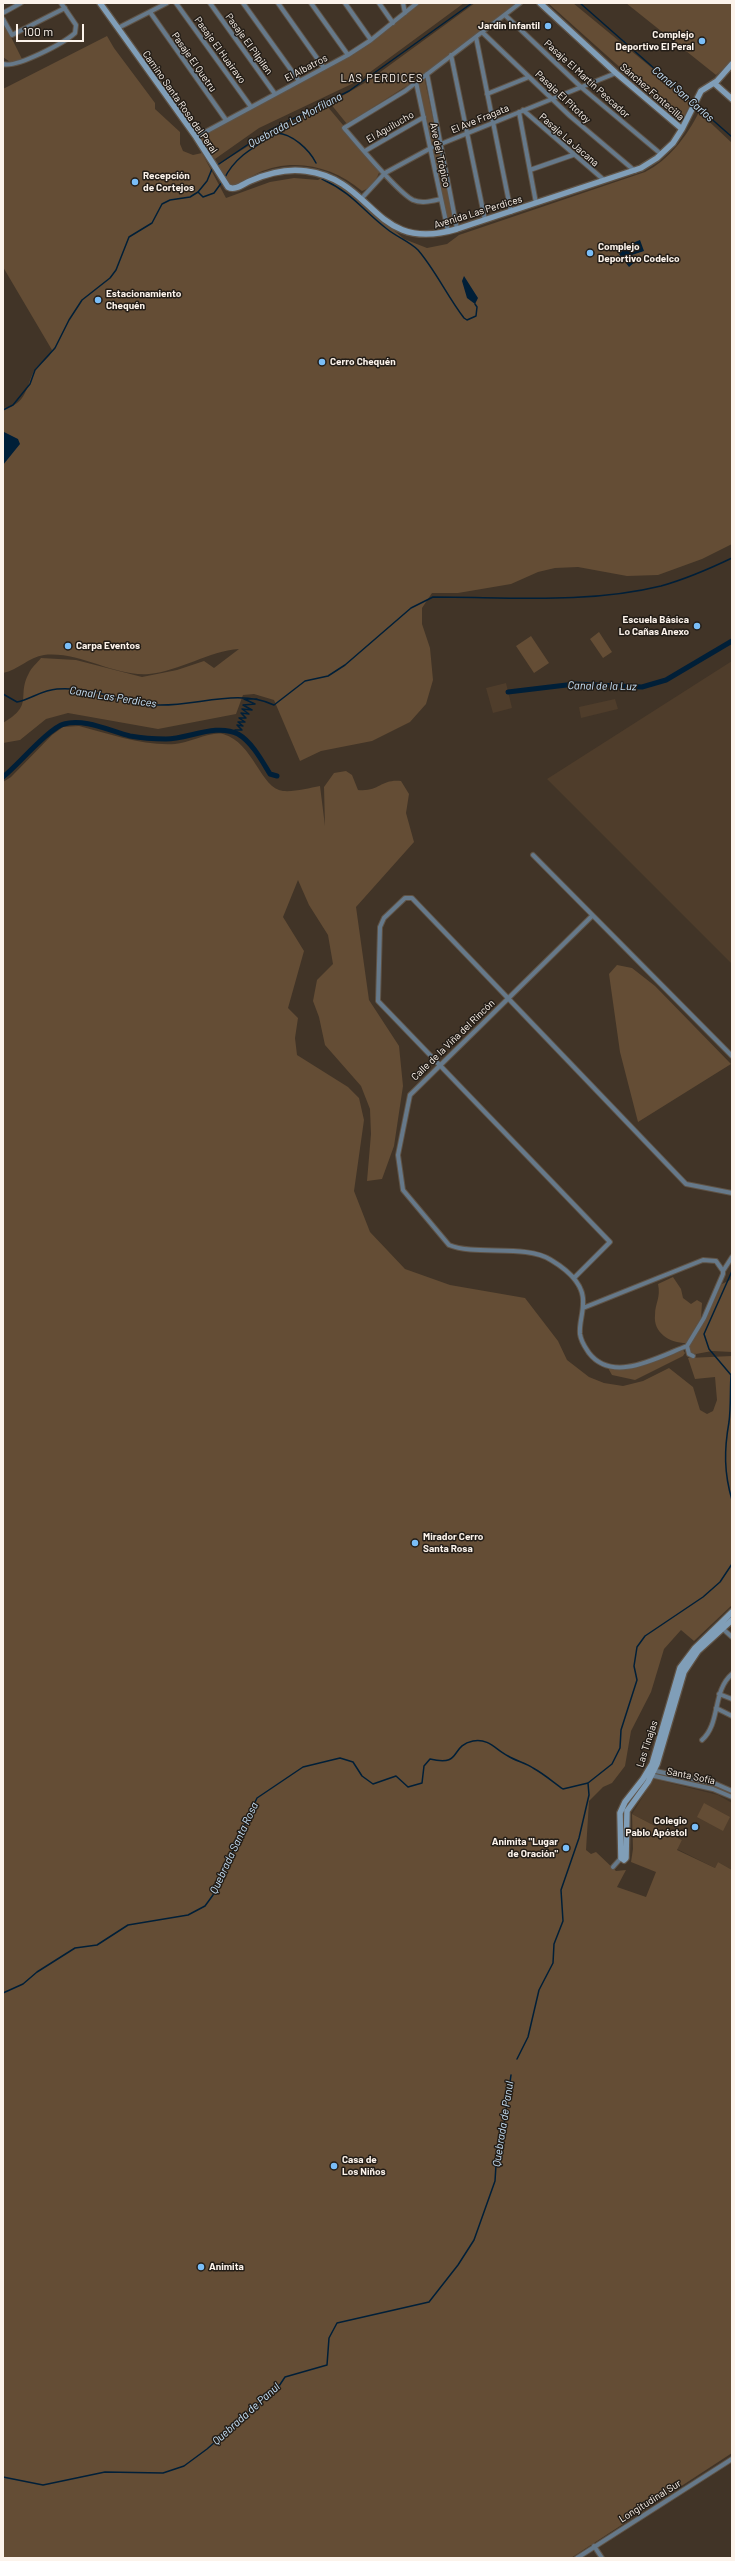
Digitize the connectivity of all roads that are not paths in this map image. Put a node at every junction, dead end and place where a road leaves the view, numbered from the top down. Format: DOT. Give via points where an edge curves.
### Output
graph roads {
  1 [pos="21,3"];
  2 [pos="61,3"];
  3 [pos="100,3"];
  4 [pos="167,3"];
  5 [pos="176,3"];
  6 [pos="210,3"];
  7 [pos="243,3"];
  8 [pos="278,3"];
  9 [pos="310,3"];
  10 [pos="344,3"];
  11 [pos="379,3"];
  12 [pos="403,3"];
  13 [pos="417,3"];
  14 [pos="520,3"];
  15 [pos="540,3"];
  16 [pos="412,5"];
  17 [pos="65,8"];
  18 [pos="3,12"];
  19 [pos="150,12"];
  20 [pos="405,13"];
  21 [pos="504,15"];
  22 [pos="3,19"];
  23 [pos="393,23"];
  24 [pos="118,28"];
  25 [pos="482,32"];
  26 [pos="476,37"];
  27 [pos="371,40"];
  28 [pos="348,55"];
  29 [pos="452,55"];
  30 [pos="732,64"];
  31 [pos="4,65"];
  32 [pos="324,68"];
  33 [pos="616,73"];
  34 [pos="427,74"];
  35 [pos="529,77"];
  36 [pos="300,81"];
  37 [pos="416,82"];
  38 [pos="714,83"];
  39 [pos="581,87"];
  40 [pos="275,94"];
  41 [pos="487,94"];
  42 [pos="552,99"];
  43 [pos="732,99"];
  44 [pos="251,107"];
  45 [pos="521,111"];
  46 [pos="424,117"];
  47 [pos="226,120"];
  48 [pos="493,123"];
  49 [pos="682,130"];
  50 [pos="467,133"];
  51 [pos="196,137"];
  52 [pos="440,144"];
  53 [pos="430,148"];
  54 [pos="365,151"];
  55 [pos="661,154"];
  56 [pos="573,155"];
  57 [pos="530,170"];
  58 [pos="635,170"];
  59 [pos="217,172"];
  60 [pos="385,173"];
  61 [pos="604,180"];
  62 [pos="361,199"];
  63 [pos="441,199"];
  64 [pos="536,203"];
  65 [pos="510,212"];
  66 [pos="485,220"];
  67 [pos="457,229"];
  68 [pos="448,231"];
  69 [pos="533,855"];
  70 [pos="592,916"];
  71 [pos="508,998"];
  72 [pos="732,1056"];
  73 [pos="438,1066"];
  74 [pos="732,1193"];
  75 [pos="732,1257"];
  76 [pos="724,1271"];
  77 [pos="574,1278"];
  78 [pos="583,1308"];
  79 [pos="687,1346"];
  80 [pos="693,1356"];
  81 [pos="732,1612"];
  82 [pos="732,1620"];
  83 [pos="723,1629"];
  84 [pos="732,1636"];
  85 [pos="732,1674"];
  86 [pos="719,1694"];
  87 [pos="732,1700"];
  88 [pos="716,1708"];
  89 [pos="732,1716"];
  90 [pos="702,1740"];
  91 [pos="650,1772"];
  92 [pos="732,1791"];
  93 [pos="732,1797"];
  94 [pos="621,1858"];
  95 [pos="613,1867"];
  96 [pos="731,2461"];
  97 [pos="594,2546"];
  98 [pos="577,2558"];
  99 [pos="602,2558"];
  1 -- 18 [label="street"];
  2 -- 17 [label="street"];
  3 -- 24 [label="street, Camino Santa Rosa del Peral"];
  4 -- 19 [label="street"];
  5 -- 44 [label="street, Pasaje El Huairavo"];
  6 -- 40 [label="street, Pasaje El Pilpilen"];
  7 -- 36 [label="street"];
  8 -- 32 [label="street"];
  9 -- 28 [label="street"];
  10 -- 27 [label="street"];
  11 -- 23 [label="street"];
  12 -- 20 [label="street"];
  13 -- 16 [label="street, El Albatros"];
  14 -- 21 [label="street"];
  15 -- 33 [label="street, Sánchez Fontecilla"];
  16 -- 20 [label="street, El Albatros"];
  17 -- 22 [label="street" via="12,35"];
  17 -- 31 [label="street" via="76,25 76,31 71,36 23,62"];
  19 -- 24 [label="street"];
  19 -- 47 [label="street, Pasaje El Quetru"];
  20 -- 23 [label="street, El Albatros"];
  21 -- 25 [label="street"];
  21 -- 39 [label="street, Pasaje El Martín Pescador"];
  23 -- 27 [label="street, El Albatros"];
  24 -- 51 [label="street, Camino Santa Rosa del Peral"];
  25 -- 26 [label="street"];
  25 -- 35 [label="street, Pasaje El Pitotoy"];
  26 -- 29 [label="street"];
  26 -- 41 [label="street"];
  27 -- 28 [label="street, El Albatros"];
  28 -- 32 [label="street, El Albatros"];
  29 -- 34 [label="street"];
  29 -- 50 [label="street"];
  30 -- 38 [label="street"];
  32 -- 36 [label="street, El Albatros"];
  33 -- 39 [label="street, El Ave Fragata"];
  33 -- 49 [label="street, Sánchez Fontecilla"];
  34 -- 37 [label="street"];
  34 -- 52 [label="street, Ave del Trópico"];
  35 -- 41 [label="street"];
  35 -- 42 [label="street, Pasaje El Pitotoy"];
  36 -- 40 [label="street, El Albatros"];
  37 -- 46 [label="street, Ave del Trópico"];
  37 -- 54 [label="street" via="344,128"];
  38 -- 43 [label="street"];
  38 -- 49 [label="street, Avenida Las Perdices" via="701,91"];
  39 -- 42 [label="street, El Ave Fragata"];
  39 -- 55 [label="street, Pasaje El Martín Pescador"];
  40 -- 44 [label="street, El Albatros"];
  41 -- 48 [label="street"];
  42 -- 45 [label="street, El Ave Fragata"];
  42 -- 58 [label="street, Pasaje El Pitotoy"];
  44 -- 47 [label="street, El Albatros"];
  45 -- 48 [label="street, El Ave Fragata"];
  45 -- 56 [label="street, Pasaje La Jacana"];
  45 -- 57 [label="street"];
  46 -- 53 [label="street, Ave del Trópico"];
  46 -- 54 [label="street, El Aguilucho"];
  47 -- 51 [label="street, El Albatros"];
  48 -- 50 [label="street, El Ave Fragata"];
  48 -- 65 [label="street"];
  49 -- 55 [label="street, Avenida Las Perdices"];
  50 -- 52 [label="street, El Ave Fragata"];
  50 -- 66 [label="street"];
  51 -- 59 [label="street, Camino Santa Rosa del Peral"];
  52 -- 53 [label="street, El Ave Fragata"];
  52 -- 67 [label="street, Ave del Trópico"];
  53 -- 60 [label="street, El Ave Fragata"];
  53 -- 63 [label="street, Ave del Trópico"];
  54 -- 60 [label="street"];
  55 -- 58 [label="street, Avenida Las Perdices"];
  56 -- 57 [label="street"];
  56 -- 61 [label="street, Pasaje La Jacana"];
  57 -- 64 [label="street"];
  58 -- 61 [label="street, Avenida Las Perdices"];
  59 -- 62 [label="street, Avenida Las Perdices" via="226,186 232,189 280,171 312,172 341,181"];
  60 -- 62 [label="street, El Ave Fragata"];
  60 -- 63 [label="street" via="412,199 422,202"];
  61 -- 64 [label="street, Avenida Las Perdices"];
  62 -- 68 [label="street, Avenida Las Perdices" via="391,225 408,233 425,236"];
  63 -- 68 [label="street, Ave del Trópico"];
  64 -- 65 [label="street, Avenida Las Perdices"];
  65 -- 66 [label="street, Avenida Las Perdices"];
  66 -- 67 [label="street, Avenida Las Perdices"];
  67 -- 68 [label="street, Avenida Las Perdices"];
  69 -- 70 [label="street"];
  70 -- 71 [label="street, Calle de la Viña del Rincón"];
  70 -- 72 [label="street"];
  71 -- 73 [label="street, Calle de la Viña del Rincón"];
  71 -- 73 [label="street" via="412,898 405,898 389,913 380,927 378,1001"];
  71 -- 74 [label="street" via="686,1184"];
  73 -- 77 [label="street" via="610,1242"];
  73 -- 77 [label="street, Calle de la Viña del Rincón" via="415,1088 409,1099 398,1155 406,1195 449,1245 541,1256 552,1260"];
  75 -- 76 [label="street"];
  76 -- 78 [label="street" via="716,1261 703,1260"];
  76 -- 79 [label="street" via="704,1318"];
  77 -- 78 [label="street, Calle de la Viña del Rincón" via="582,1296"];
  78 -- 79 [label="street" via="580,1329 583,1344 595,1360 612,1369 637,1365"];
  79 -- 80 [label="street" via="688,1354"];
  81 -- 91 [label="street, Las Tinajas" via="683,1662"];
  82 -- 83 [label="street, Las Tinajas"];
  83 -- 84 [label="street"];
  83 -- 91 [label="street, Las Tinajas" via="698,1651 686,1666"];
  85 -- 86 [label="street"];
  86 -- 87 [label="street"];
  86 -- 88 [label="street"];
  88 -- 89 [label="street"];
  88 -- 90 [label="street" via="709,1729"];
  91 -- 92 [label="street, Santa Sofía" via="716,1784"];
  91 -- 93 [label="street, Santa Sofía" via="713,1788"];
  91 -- 94 [label="street, Las Tinajas" via="627,1810 626,1858"];
  94 -- 95 [label="street"];
  96 -- 97 [label="street, Longitudinal Sur"];
  97 -- 98 [label="street, Longitudinal Sur"];
  97 -- 99 [label="street"];
}
